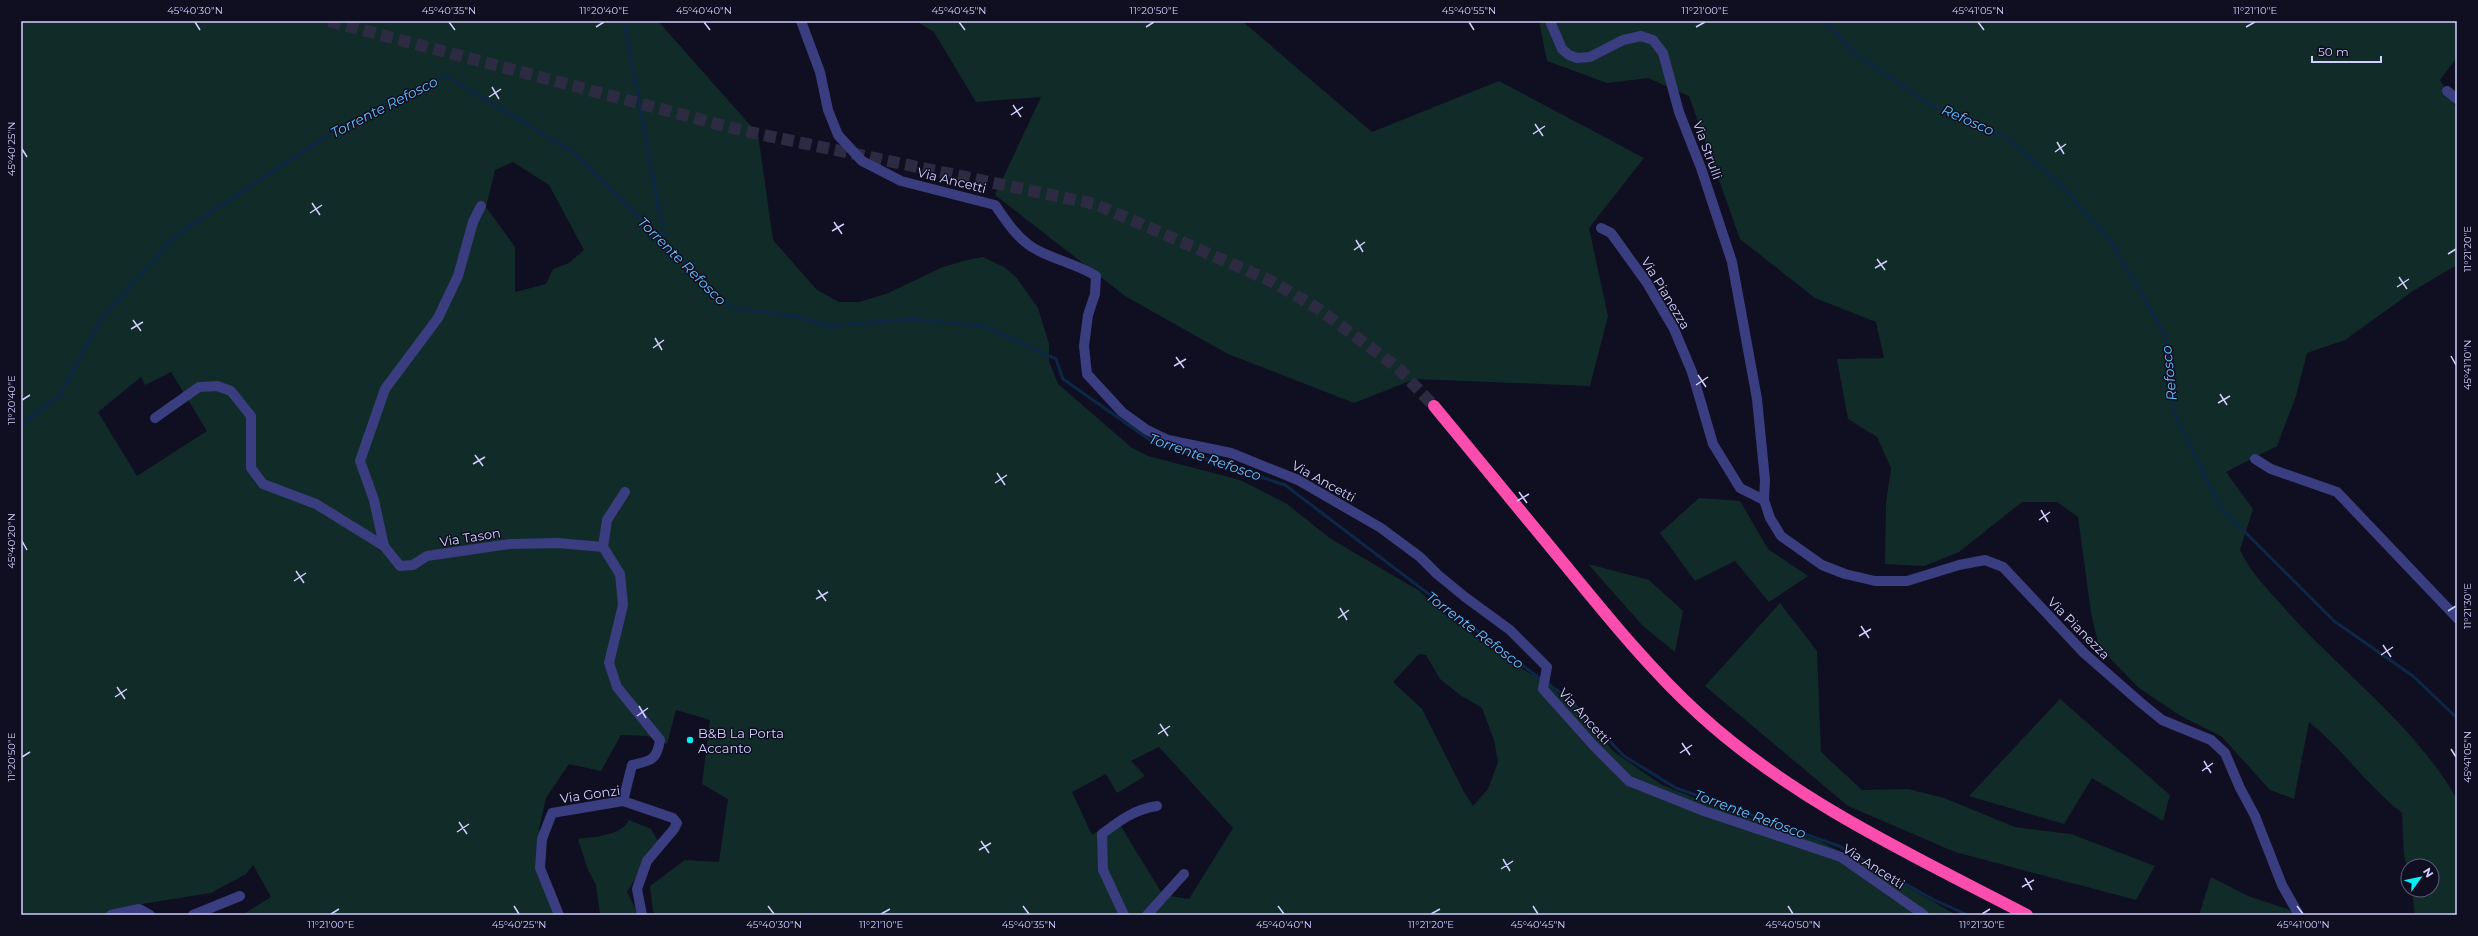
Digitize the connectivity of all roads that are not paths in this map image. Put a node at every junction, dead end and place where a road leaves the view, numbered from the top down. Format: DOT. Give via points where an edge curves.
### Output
graph roads {
  1 [pos="801,21"];
  2 [pos="1550,21"];
  3 [pos="2447,91"];
  4 [pos="2457,99"];
  5 [pos="481,206"];
  6 [pos="1601,228"];
  7 [pos="1757,399"];
  8 [pos="1434,406"];
  9 [pos="155,418"];
  10 [pos="2255,459"];
  11 [pos="625,492"];
  12 [pos="1764,500"];
  13 [pos="384,546"];
  14 [pos="603,547"];
  15 [pos="2457,618"];
  16 [pos="623,801"];
  17 [pos="1157,806"];
  18 [pos="1184,874"];
  19 [pos="240,896"];
  20 [pos="111,915"];
  21 [pos="150,915"];
  22 [pos="193,915"];
  23 [pos="559,915"];
  24 [pos="642,915"];
  25 [pos="1124,915"];
  26 [pos="1147,915"];
  27 [pos="1924,915"];
  28 [pos="2028,915"];
  29 [pos="2299,915"];
  1 -- 27 [label="street, Via Ancetti" via="820,72 828,110 838,135 862,160 901,181 995,205 1011,228 1030,246 1096,276 1095,294 1088,315 1084,346 1087,374 1122,412 1147,430 1168,440 1231,453 1298,480 1381,528 1420,556 1437,574 1510,630 1547,667 1543,689 1629,781 1704,811 1841,857"];
  2 -- 7 [label="street, Via Strulli" via="1562,49 1577,58 1590,57 1623,40 1641,36 1654,40 1663,54 1679,112 1701,168 1732,262"];
  3 -- 4 [label="street"];
  5 -- 13 [label="street" via="473,222 458,276 438,318 386,389 360,461 374,500"];
  6 -- 12 [label="street, Via Pianezza" via="1611,233 1647,283 1674,329 1692,372 1713,444 1740,488"];
  7 -- 12 [label="street, Via Pianezza" via="1765,480"];
  8 -- 28 [label="highway" via="1616,627 1699,714 1757,761 1812,799 1902,850"];
  9 -- 13 [label="street, Via Tason" via="199,387 217,386 231,391 251,416 252,468 264,484 316,504"];
  10 -- 15 [label="street" via="2271,469 2337,492"];
  11 -- 14 [label="street" via="608,520"];
  12 -- 29 [label="street, Via Pianezza" via="1770,518 1781,536 1822,565 1845,574 1875,581 1907,581 1985,560 2004,567 2084,653 2140,702 2162,720 2210,740 2226,753 2255,816 2282,885"];
  13 -- 14 [label="street, Via Tason" via="400,566 413,565 427,556 510,544 558,543"];
  14 -- 16 [label="street" via="620,574 623,605 609,663 616,687 660,740 658,752 650,761 632,765"];
  16 -- 23 [label="street, Via Gonzi" via="552,813 542,838 540,868"];
  16 -- 24 [label="street, Via Gonzi" via="673,818 677,823 647,862 637,889"];
  17 -- 25 [label="street" via="1144,808 1127,816 1102,834 1103,870"];
  18 -- 26 [label="street"];
  19 -- 22 [label="street"];
  20 -- 21 [label="street" via="139,909"];
}
